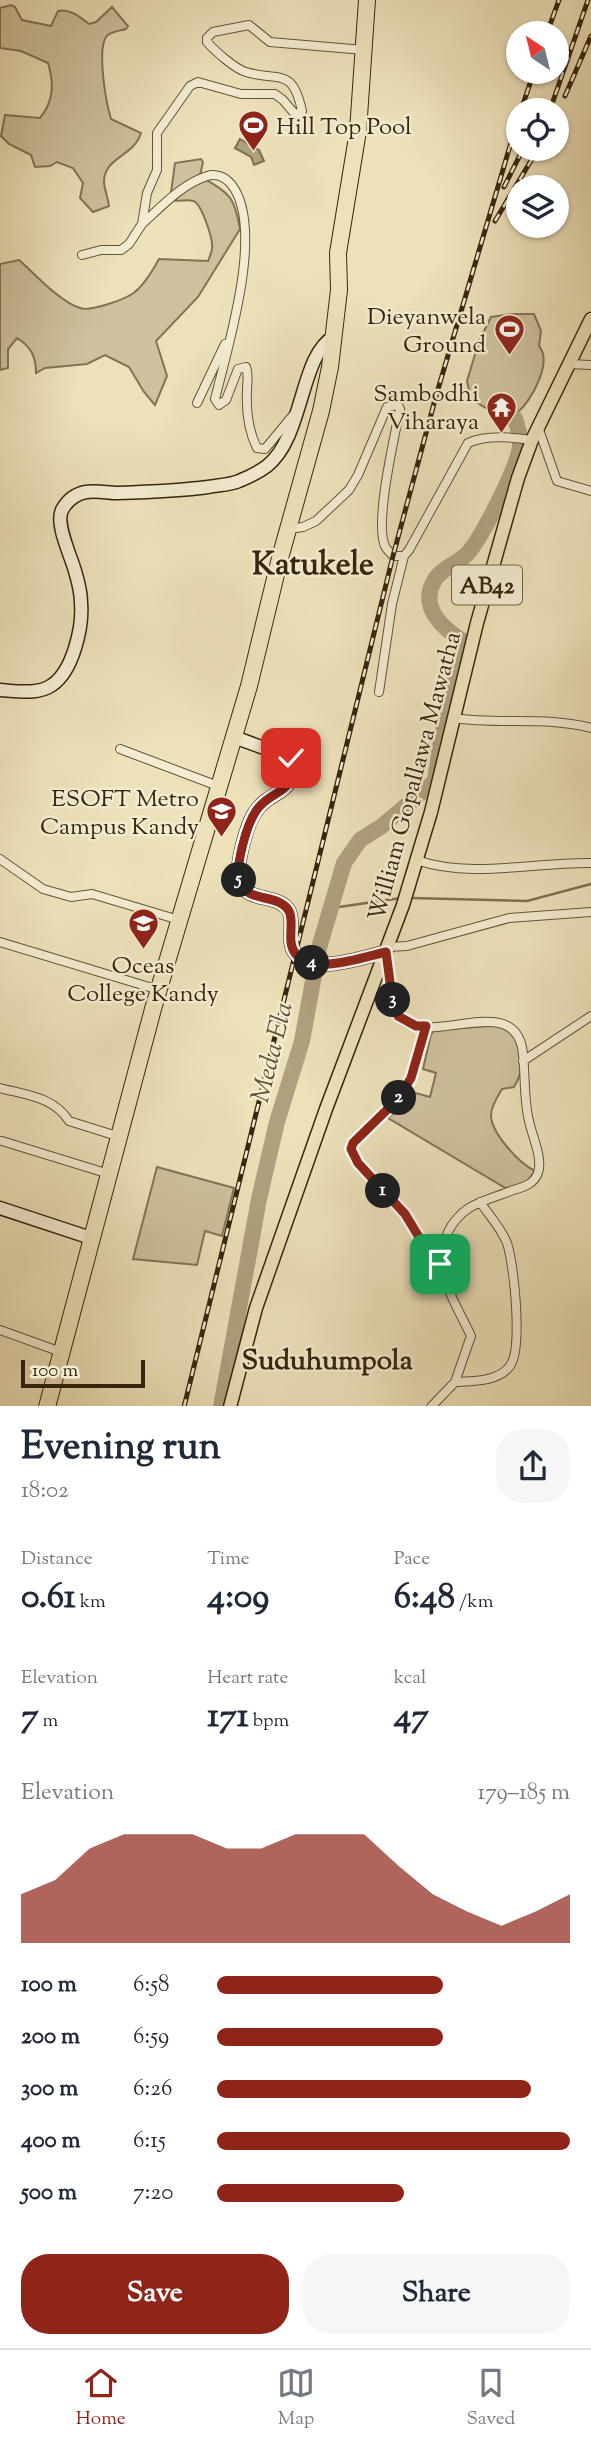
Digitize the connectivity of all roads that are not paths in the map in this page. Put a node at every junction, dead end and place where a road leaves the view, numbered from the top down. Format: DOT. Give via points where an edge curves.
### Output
graph roads {
  1 [pos="367,0"];
  2 [pos="364,50"];
  3 [pos="142,224"];
  4 [pos="82,255"];
  5 [pos="591,318"];
  6 [pos="232,329"];
  7 [pos="334,337"];
  8 [pos="569,364"];
  9 [pos="591,365"];
  10 [pos="197,403"];
  11 [pos="299,410"];
  12 [pos="538,427"];
  13 [pos="524,439"];
  14 [pos="591,491"];
  15 [pos="288,529"];
  16 [pos="404,556"];
  17 [pos="0,690"];
  18 [pos="379,692"];
  19 [pos="453,718"];
  20 [pos="591,728"];
  21 [pos="234,737"];
  22 [pos="120,749"];
  23 [pos="218,786"];
  24 [pos="0,859"];
  25 [pos="416,861"];
  26 [pos="591,863"];
  27 [pos="591,912"];
  28 [pos="179,920"];
  29 [pos="0,942"];
  30 [pos="387,950"];
  31 [pos="159,990"];
  32 [pos="591,1016"];
  33 [pos="426,1026"];
  34 [pos="523,1061"];
  35 [pos="0,1088"];
  36 [pos="120,1137"];
  37 [pos="2,1141"];
  38 [pos="109,1174"];
  39 [pos="480,1202"];
  40 [pos="0,1208"];
  41 [pos="91,1238"];
  42 [pos="445,1280"];
  43 [pos="0,1330"];
  44 [pos="61,1352"];
  45 [pos="455,1382"];
  46 [pos="47,1406"];
  47 [pos="230,1406"];
  48 [pos="431,1406"];
  1 -- 2 [label="highway"];
  2 -- 3 [label="street" via="270,42 250,25 213,32 207,42 245,72 277,75 288,81 298,94 302,111 293,113 275,94 241,94 198,82 190,86 157,133 157,170"];
  2 -- 7 [label="highway" via="358,131 338,253"];
  3 -- 4 [label="street" via="121,250"];
  3 -- 6 [label="street" via="189,184 214,175 226,178 238,192 246,261"];
  5 -- 8 [label="main road, William Gopallawa Mawatha / AB42"];
  6 -- 10 [label="street"];
  6 -- 11 [label="street" via="215,399 219,405 226,400 238,369 246,367 249,433 257,448 265,449"];
  7 -- 11 [label="street" via="315,357"];
  7 -- 15 [label="highway" via="321,411"];
  8 -- 9 [label="street"];
  8 -- 12 [label="main road, William Gopallawa Mawatha / AB42"];
  11 -- 17 [label="street" via="282,449 269,465 235,483 170,491 86,492 69,499 60,513 62,531 81,603 71,662 53,685 42,690"];
  12 -- 13 [label="main road, William Gopallawa Mawatha / AB42"];
  12 -- 14 [label="street" via="556,481"];
  13 -- 16 [label="street" via="468,443"];
  13 -- 19 [label="main road, William Gopallawa Mawatha / AB42"];
  15 -- 16 [label="street" via="316,521 349,490 384,411 398,405 381,529 385,547 393,556"];
  15 -- 21 [label="highway"];
  16 -- 18 [label="street"];
  19 -- 20 [label="street" via="572,723"];
  19 -- 25 [label="main road, William Gopallawa Mawatha / AB42"];
  21 -- 23 [label="highway"];
  21 -- 30 [label="street" via="291,758 291,779 255,811 240,857 239,881 247,893 285,906 290,912 295,953 307,962 323,965"];
  22 -- 23 [label="street"];
  23 -- 28 [label="highway"];
  24 -- 28 [label="street" via="43,889 71,897 92,894"];
  25 -- 26 [label="street" via="488,870"];
  25 -- 30 [label="main road, William Gopallawa Mawatha / AB42"];
  27 -- 30 [label="street" via="509,918"];
  28 -- 31 [label="highway"];
  29 -- 31 [label="street"];
  30 -- 33 [label="street" via="398,1016"];
  30 -- 47 [label="main road, William Gopallawa Mawatha / AB42" via="256,1308"];
  31 -- 36 [label="highway"];
  32 -- 34 [label="street"];
  33 -- 34 [label="street" via="493,1021 513,1028 519,1035"];
  33 -- 42 [label="street" via="411,1078 398,1099 351,1149 358,1163 405,1214"];
  34 -- 39 [label="street" via="538,1175 530,1185"];
  35 -- 36 [label="street" via="54,1103 69,1121"];
  36 -- 38 [label="highway"];
  37 -- 38 [label="street"];
  38 -- 41 [label="highway"];
  39 -- 42 [label="street" via="466,1209 451,1226 441,1247"];
  39 -- 45 [label="street" via="507,1244 516,1351 510,1366 498,1376"];
  40 -- 41 [label="street"];
  41 -- 44 [label="highway"];
  42 -- 45 [label="street" via="471,1336"];
  43 -- 44 [label="street"];
  44 -- 46 [label="highway"];
  45 -- 48 [label="street"];
}
